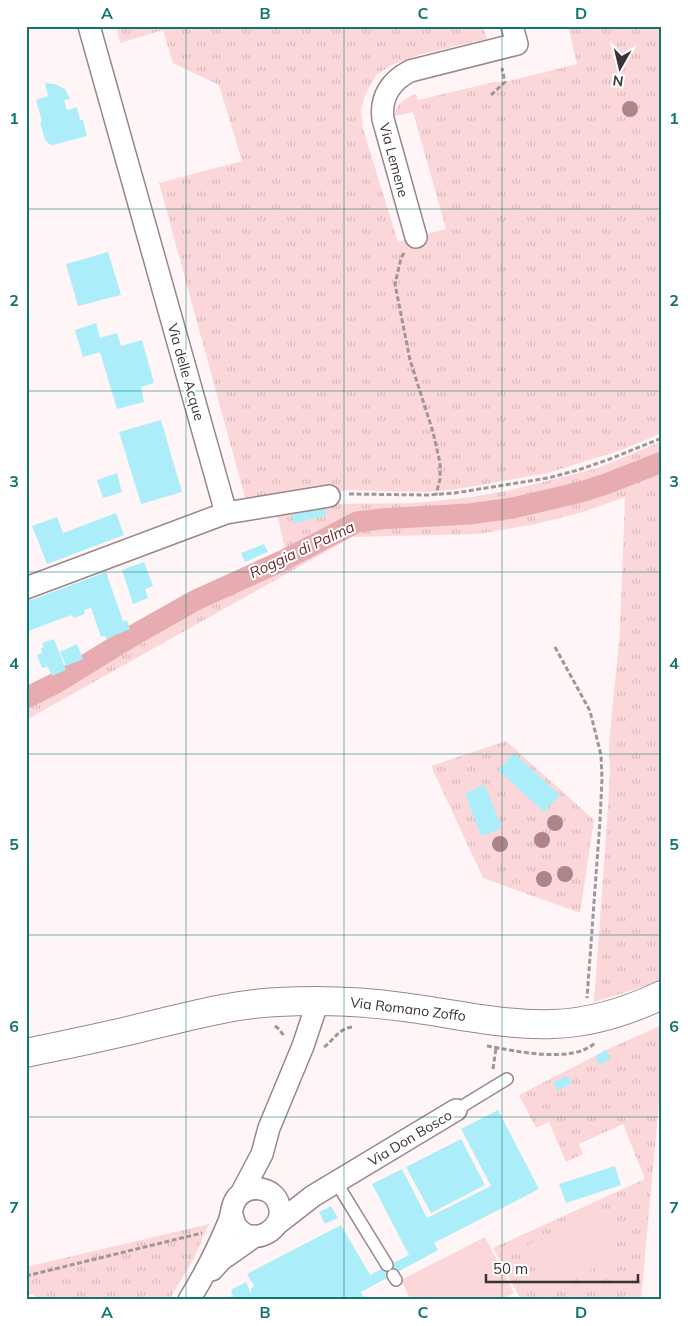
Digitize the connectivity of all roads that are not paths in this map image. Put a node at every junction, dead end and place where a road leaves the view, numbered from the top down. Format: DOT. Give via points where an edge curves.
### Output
graph roads {
  1 [pos="89,26"];
  2 [pos="512,26"];
  3 [pos="416,237"];
  4 [pos="329,496"];
  5 [pos="226,513"];
  6 [pos="26,588"];
  7 [pos="662,995"];
  8 [pos="662,1007"];
  9 [pos="316,1008"];
  10 [pos="594,1027"];
  11 [pos="26,1054"];
  12 [pos="507,1079"];
  13 [pos="456,1110"];
  14 [pos="262,1154"];
  15 [pos="336,1182"];
  16 [pos="242,1192"];
  17 [pos="271,1193"];
  18 [pos="313,1196"];
  19 [pos="232,1215"];
  20 [pos="277,1224"];
  21 [pos="255,1236"];
  22 [pos="392,1274"];
  23 [pos="190,1298"];
  1 -- 5 [label="street, Via delle Acque"];
  2 -- 3 [label="street, Via Lemene" via="517,44 410,71 395,81 387,92 383,119"];
  4 -- 5 [label="street"];
  5 -- 6 [label="street"];
  7 -- 10 [label="street, Via Romano Zoffo"];
  8 -- 10 [label="street" via="624,1027"];
  9 -- 10 [label="street, Via Romano Zoffo" via="536,1039 572,1039"];
  9 -- 11 [label="street, Via Romano Zoffo" via="151,1026"];
  9 -- 14 [label="street"];
  12 -- 13 [label="lane, Via Don Bosco"];
  13 -- 15 [label="street, Via Don Bosco"];
  14 -- 16 [label="street, Via Don Bosco"];
  14 -- 17 [label="street"];
  15 -- 18 [label="street, Via Don Bosco"];
  15 -- 22 [label="lane"];
  16 -- 17 [label="street" via="255,1188"];
  16 -- 19 [label="street, Via Don Bosco"];
  17 -- 18 [label="street"];
  17 -- 20 [label="street" via="280,1206"];
  18 -- 20 [label="street, Via Don Bosco"];
  19 -- 21 [label="street" via="236,1226"];
  19 -- 23 [label="street, Via Don Bosco"];
  20 -- 21 [label="street, Via Don Bosco" via="268,1234"];
  21 -- 23 [label="street, Via Don Bosco" via="221,1260"];
}
